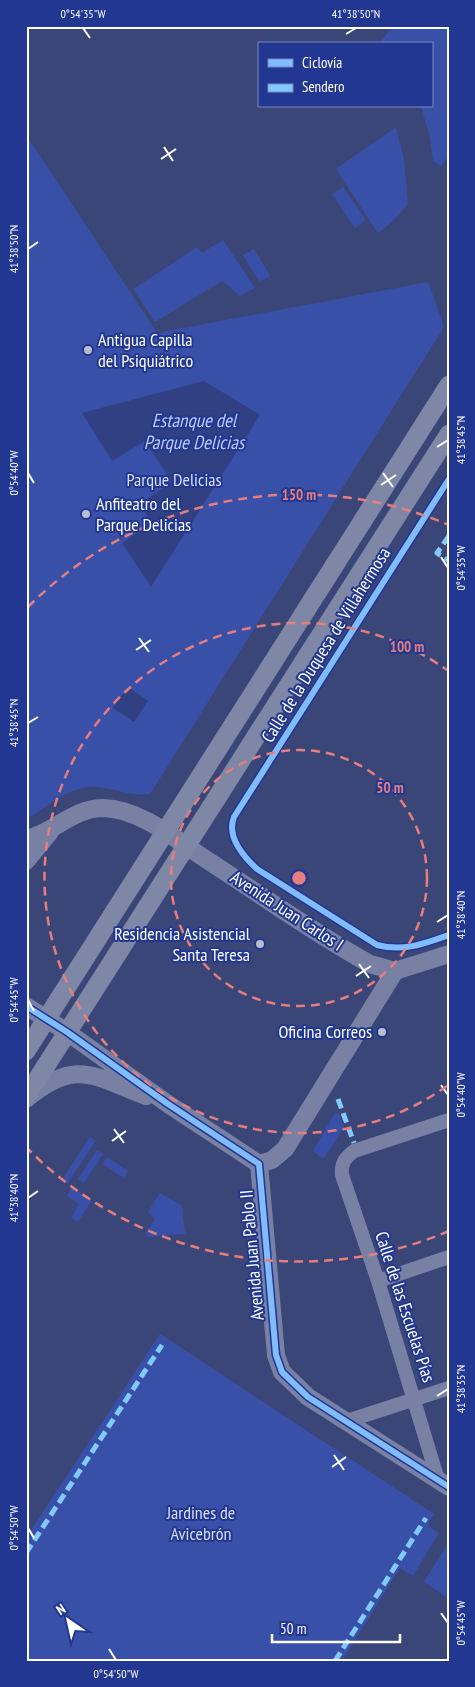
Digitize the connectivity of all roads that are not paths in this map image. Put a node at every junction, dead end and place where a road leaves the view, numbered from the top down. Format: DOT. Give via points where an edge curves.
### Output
graph roads {
  1 [pos="449,384"];
  2 [pos="449,434"];
  3 [pos="56,826"];
  4 [pos="165,832"];
  5 [pos="26,839"];
  6 [pos="186,846"];
  7 [pos="26,861"];
  8 [pos="449,954"];
  9 [pos="395,971"];
  10 [pos="26,1006"];
  11 [pos="47,1019"];
  12 [pos="67,1032"];
  13 [pos="26,1051"];
  14 [pos="26,1098"];
  15 [pos="168,1104"];
  16 [pos="449,1120"];
  17 [pos="259,1164"];
  18 [pos="449,1257"];
  19 [pos="378,1281"];
  20 [pos="449,1388"];
  21 [pos="414,1399"];
  22 [pos="347,1421"];
  23 [pos="443,1484"];
  1 -- 4 [label="main road, Calle de la Duquesa de Villahermosa"];
  2 -- 6 [label="main road, Calle de la Duquesa de Villahermosa"];
  3 -- 4 [label="street, Avenida Juan Carlos I" via="84,811 103,808 134,816"];
  3 -- 5 [label="street, Avenida Juan Carlos I"];
  3 -- 7 [label="street"];
  4 -- 6 [label="street, Avenida Juan Carlos I"];
  4 -- 11 [label="main road, Calle de la Duquesa de Villahermosa"];
  6 -- 9 [label="street, Avenida Juan Carlos I" via="361,959"];
  6 -- 12 [label="main road, Calle de la Duquesa de Villahermosa"];
  8 -- 9 [label="street"];
  9 -- 17 [label="street" via="285,1149 272,1160"];
  10 -- 11 [label="street, Avenida Juan Pablo II"];
  11 -- 12 [label="street, Avenida Juan Pablo II"];
  11 -- 13 [label="main road, Calle de la Duquesa de Villahermosa"];
  12 -- 14 [label="main road, Calle de la Duquesa de Villahermosa"];
  12 -- 15 [label="street, Avenida Juan Pablo II"];
  14 -- 15 [label="street, Avenida Juan Pablo II" via="57,1080 82,1074 98,1076"];
  15 -- 17 [label="street, Avenida Juan Pablo II"];
  16 -- 19 [label="street, Calle de las Escuelas Pías" via="354,1151 341,1166"];
  17 -- 22 [label="street, Avenida Juan Pablo II" via="276,1355 282,1372 296,1388"];
  18 -- 19 [label="street"];
  19 -- 21 [label="street, Calle de las Escuelas Pías"];
  20 -- 21 [label="street"];
  21 -- 22 [label="street"];
  21 -- 23 [label="street, Calle de las Escuelas Pías"];
  22 -- 23 [label="street, Avenida Juan Pablo II"];
}
